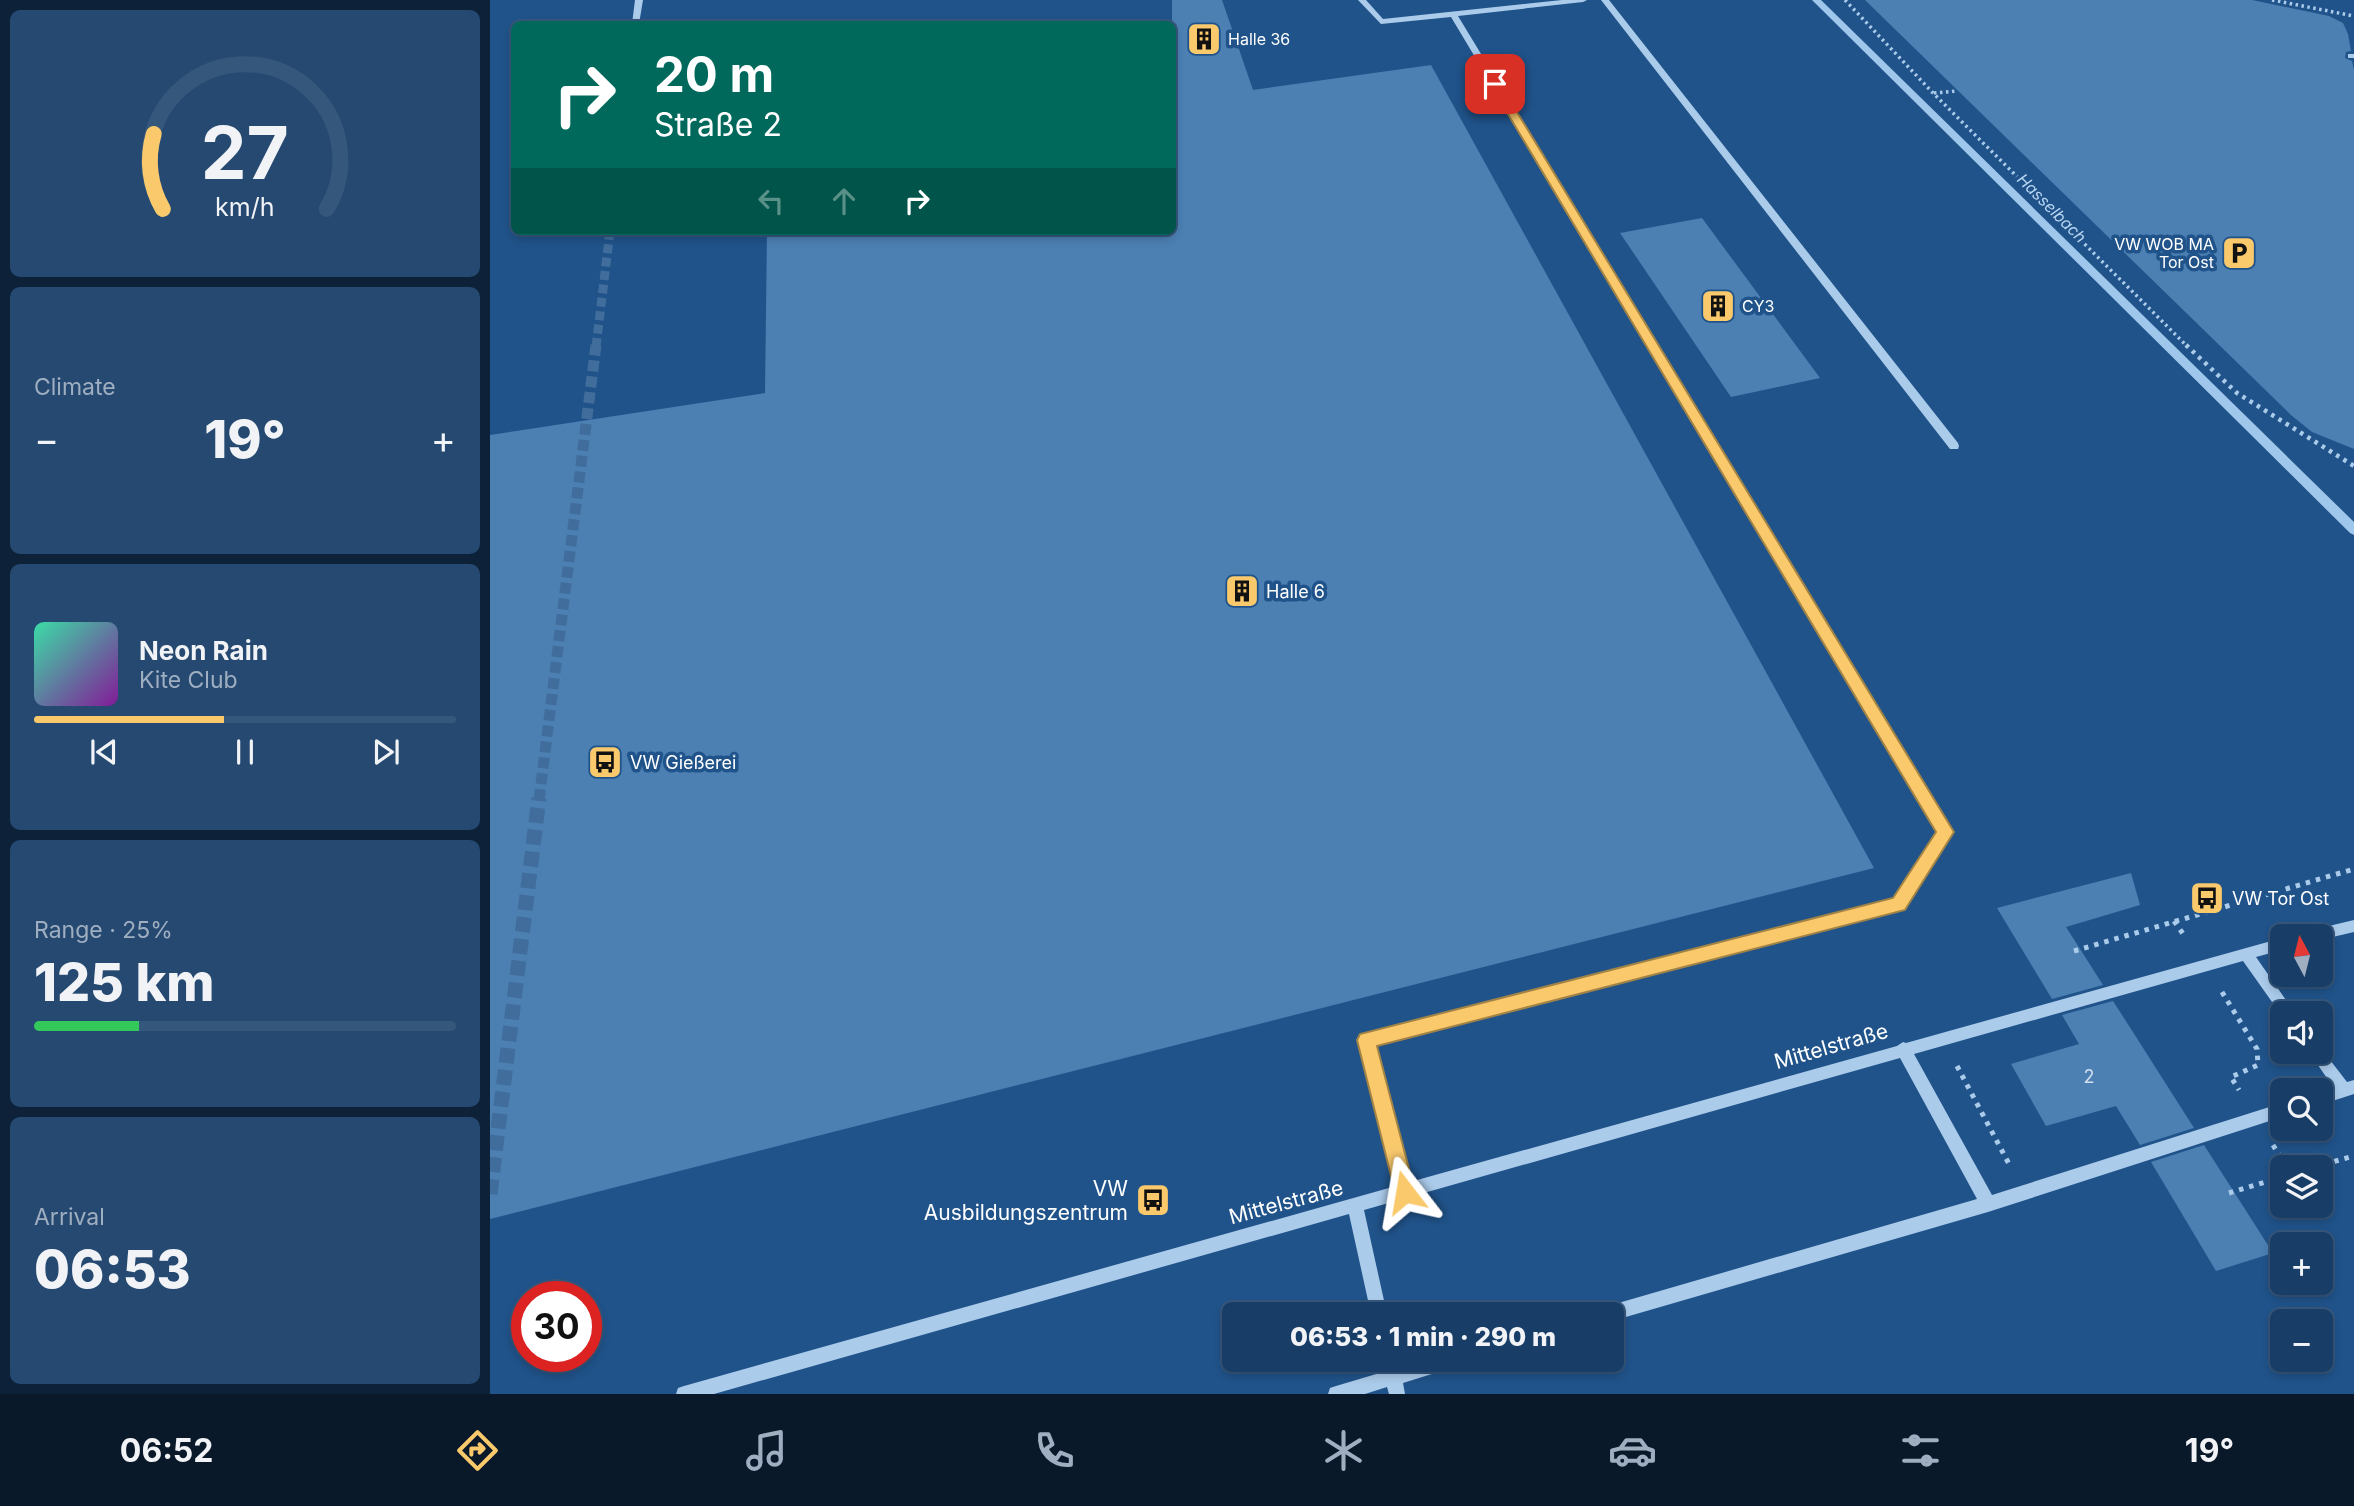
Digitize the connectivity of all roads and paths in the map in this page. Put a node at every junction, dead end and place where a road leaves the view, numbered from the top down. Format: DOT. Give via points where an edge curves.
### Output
graph roads {
  1 [pos="639,0"];
  2 [pos="1362,0"];
  3 [pos="1584,0"];
  4 [pos="1605,0"];
  5 [pos="1845,0"];
  6 [pos="2272,0"];
  7 [pos="1453,14"];
  8 [pos="2354,16"];
  9 [pos="636,21"];
  10 [pos="1956,90"];
  11 [pos="1933,93"];
  12 [pos="1954,446"];
  13 [pos="2354,466"];
  14 [pos="2354,869"];
  15 [pos="2174,922"];
  16 [pos="2354,926"];
  17 [pos="2333,931"];
  18 [pos="2270,947"];
  19 [pos="2074,951"];
  20 [pos="2245,953"];
  21 [pos="2204,964"];
  22 [pos="2101,993"];
  23 [pos="2279,1001"];
  24 [pos="1942,1038"];
  25 [pos="1903,1049"];
  26 [pos="2327,1064"];
  27 [pos="2349,1089"];
  28 [pos="2270,1114"];
  29 [pos="2256,1119"];
  30 [pos="2279,1155"];
  31 [pos="2354,1156"];
  32 [pos="2333,1162"];
  33 [pos="2270,1181"];
  34 [pos="1405,1192"];
  35 [pos="2025,1192"];
  36 [pos="2229,1193"];
  37 [pos="1988,1204"];
  38 [pos="1355,1207"];
  39 [pos="1376,1302"];
  40 [pos="1624,1309"];
  41 [pos="1383,1372"];
  42 [pos="1392,1372"];
  43 [pos="684,1394"];
  44 [pos="1336,1394"];
  45 [pos="1397,1394"];
  1 -- 9 [label="street"];
  2 -- 7 [label="street" via="1381,22"];
  3 -- 7 [label="street"];
  4 -- 12 [label="street"];
  5 -- 11 [label="path"];
  6 -- 8 [label="path"];
  7 -- 34 [label="street" via="1946,832 1899,904 1366,1040"];
  10 -- 11 [label="path"];
  11 -- 13 [label="path" via="2237,393"];
  14 -- 15 [label="path"];
  15 -- 19 [label="path"];
  15 -- 21 [label="path"];
  16 -- 17 [label="street"];
  18 -- 20 [label="street"];
  20 -- 21 [label="street"];
  20 -- 23 [label="street"];
  21 -- 22 [label="street"];
  21 -- 29 [label="path" via="2257,1049 2258,1065 2231,1077"];
  22 -- 24 [label="street, Mittelstraße"];
  24 -- 25 [label="street, Mittelstraße"];
  24 -- 35 [label="path"];
  25 -- 34 [label="street, Mittelstraße"];
  25 -- 37 [label="street"];
  26 -- 27 [label="street"];
  28 -- 29 [label="street"];
  29 -- 30 [label="path"];
  29 -- 35 [label="street"];
  31 -- 32 [label="path"];
  33 -- 36 [label="path"];
  34 -- 38 [label="street, Mittelstraße"];
  35 -- 37 [label="street"];
  37 -- 40 [label="street"];
  38 -- 39 [label="street"];
  38 -- 43 [label="street, Mittelstraße"];
  41 -- 44 [label="street"];
  42 -- 45 [label="street"];
}
